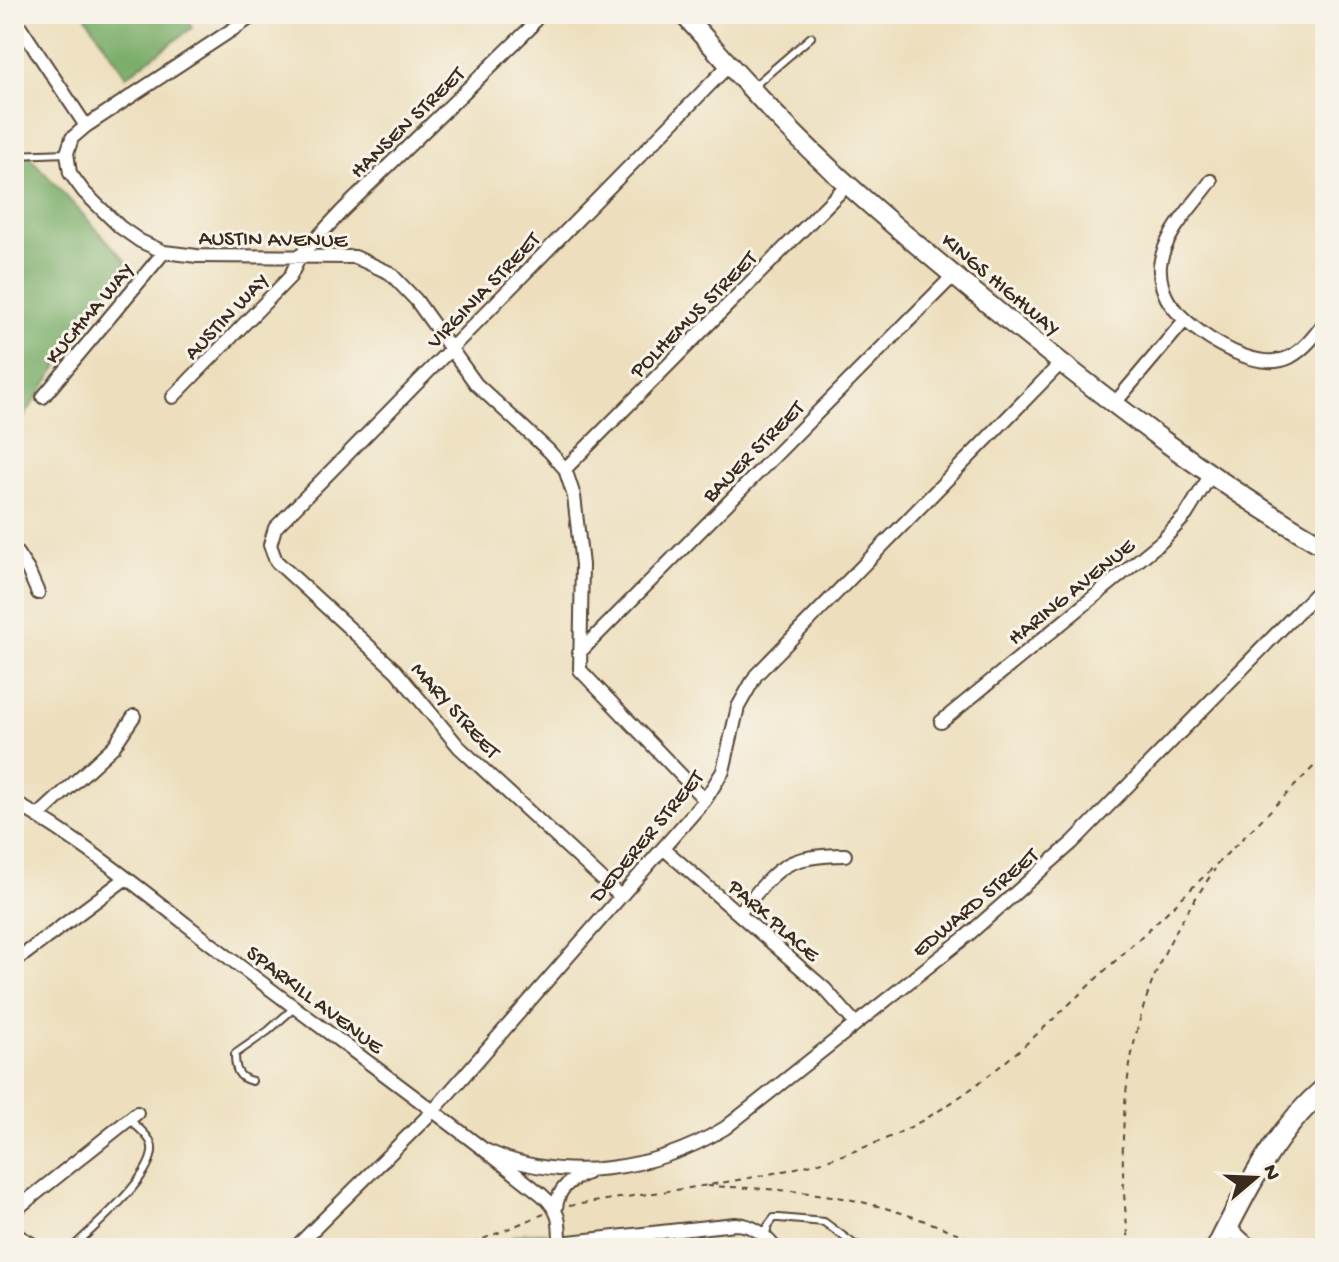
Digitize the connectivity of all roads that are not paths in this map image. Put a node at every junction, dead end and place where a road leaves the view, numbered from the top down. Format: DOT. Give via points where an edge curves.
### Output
graph roads {
  1 [pos="256,14"];
  2 [pos="539,14"];
  3 [pos="683,14"];
  4 [pos="19,25"];
  5 [pos="811,37"];
  6 [pos="729,65"];
  7 [pos="751,89"];
  8 [pos="86,126"];
  9 [pos="67,153"];
  10 [pos="14,155"];
  11 [pos="1211,181"];
  12 [pos="847,185"];
  13 [pos="164,252"];
  14 [pos="300,256"];
  15 [pos="954,275"];
  16 [pos="1185,320"];
  17 [pos="1325,322"];
  18 [pos="451,349"];
  19 [pos="1061,363"];
  20 [pos="43,397"];
  21 [pos="173,397"];
  22 [pos="1114,404"];
  23 [pos="565,469"];
  24 [pos="1210,476"];
  25 [pos="270,545"];
  26 [pos="1325,547"];
  27 [pos="14,549"];
  28 [pos="1325,584"];
  29 [pos="38,593"];
  30 [pos="579,653"];
  31 [pos="134,716"];
  32 [pos="941,722"];
  33 [pos="705,800"];
  34 [pos="14,802"];
  35 [pos="38,816"];
  36 [pos="664,849"];
  37 [pos="845,855"];
  38 [pos="125,879"];
  39 [pos="620,896"];
  40 [pos="739,913"];
  41 [pos="14,962"];
  42 [pos="294,1008"];
  43 [pos="855,1023"];
  44 [pos="252,1081"];
  45 [pos="1321,1100"];
  46 [pos="434,1110"];
  47 [pos="133,1116"];
  48 [pos="485,1150"];
  49 [pos="594,1170"];
  50 [pos="556,1209"];
  51 [pos="14,1211"];
  52 [pos="1228,1226"];
  53 [pos="14,1237"];
  54 [pos="763,1241"];
  55 [pos="560,1246"];
  56 [pos="33,1248"];
  57 [pos="72,1248"];
  58 [pos="295,1248"];
  59 [pos="775,1248"];
  60 [pos="872,1248"];
  61 [pos="1217,1248"];
  62 [pos="1252,1248"];
  1 -- 8 [label="street"];
  2 -- 14 [label="street, HANSEN STREET"];
  3 -- 6 [label="street, KINGS HIGHWAY"];
  4 -- 8 [label="street"];
  5 -- 7 [label="lane"];
  6 -- 7 [label="street, KINGS HIGHWAY"];
  6 -- 18 [label="street, VIRGINIA STREET"];
  7 -- 12 [label="street, KINGS HIGHWAY"];
  8 -- 9 [label="street" via="72,138"];
  9 -- 10 [label="lane"];
  9 -- 13 [label="street, AUSTIN AVENUE" via="70,173 84,192 120,227"];
  11 -- 16 [label="street" via="1165,246 1160,267 1170,304"];
  12 -- 15 [label="street, KINGS HIGHWAY"];
  12 -- 23 [label="street, POLHEMUS STREET"];
  13 -- 14 [label="street, AUSTIN AVENUE"];
  13 -- 20 [label="street, KUCHMA WAY"];
  14 -- 18 [label="street, AUSTIN AVENUE" via="355,257 390,273"];
  14 -- 21 [label="street, AUSTIN WAY" via="290,277"];
  15 -- 19 [label="street, KINGS HIGHWAY"];
  15 -- 30 [label="street, BAUER STREET"];
  16 -- 17 [label="street" via="1239,356 1264,362 1289,358"];
  16 -- 22 [label="street"];
  18 -- 23 [label="street, AUSTIN AVENUE" via="476,384"];
  18 -- 25 [label="street, VIRGINIA STREET" via="275,528"];
  19 -- 22 [label="street, KINGS HIGHWAY"];
  19 -- 33 [label="street, DEDERER STREET" via="756,675 738,707 723,771"];
  22 -- 24 [label="street, KINGS HIGHWAY"];
  23 -- 30 [label="street, AUSTIN AVENUE" via="574,496 582,565"];
  24 -- 26 [label="street, KINGS HIGHWAY"];
  24 -- 32 [label="street, HARING AVENUE" via="1162,541"];
  25 -- 39 [label="street, MARY STREET" via="276,561 396,671 459,747"];
  27 -- 29 [label="street"];
  28 -- 43 [label="street, EDWARD STREET" via="1073,842 968,935"];
  30 -- 33 [label="street, AUSTIN AVENUE" via="580,670 591,684"];
  31 -- 35 [label="street" via="114,746"];
  33 -- 36 [label="street, DEDERER STREET"];
  34 -- 35 [label="street, SPARKILL AVENUE"];
  35 -- 38 [label="street, SPARKILL AVENUE"];
  36 -- 39 [label="street, DEDERER STREET"];
  36 -- 40 [label="street, PARK PLACE"];
  37 -- 40 [label="street" via="792,860"];
  38 -- 41 [label="street"];
  38 -- 42 [label="street, SPARKILL AVENUE"];
  39 -- 46 [label="street, DEDERER STREET"];
  40 -- 43 [label="street, PARK PLACE" via="825,989"];
  42 -- 44 [label="lane" via="235,1054 237,1072"];
  42 -- 46 [label="street, SPARKILL AVENUE"];
  43 -- 49 [label="street, EDWARD STREET" via="757,1104 697,1145"];
  45 -- 52 [label="main road" via="1291,1122 1268,1153"];
  46 -- 48 [label="street, SPARKILL AVENUE"];
  46 -- 58 [label="street, DEDERER STREET"];
  47 -- 51 [label="street"];
  47 -- 57 [label="lane" via="152,1153 133,1187"];
  48 -- 49 [label="street" via="533,1166"];
  48 -- 50 [label="street, SPARKILL AVENUE"];
  49 -- 50 [label="street" via="566,1184"];
  50 -- 55 [label="street"];
  52 -- 61 [label="main road"];
  52 -- 62 [label="street"];
  53 -- 56 [label="street"];
  54 -- 55 [label="street" via="747,1225 728,1224"];
  54 -- 59 [label="street"];
  54 -- 60 [label="lane" via="774,1218 824,1222 855,1245"];
}
